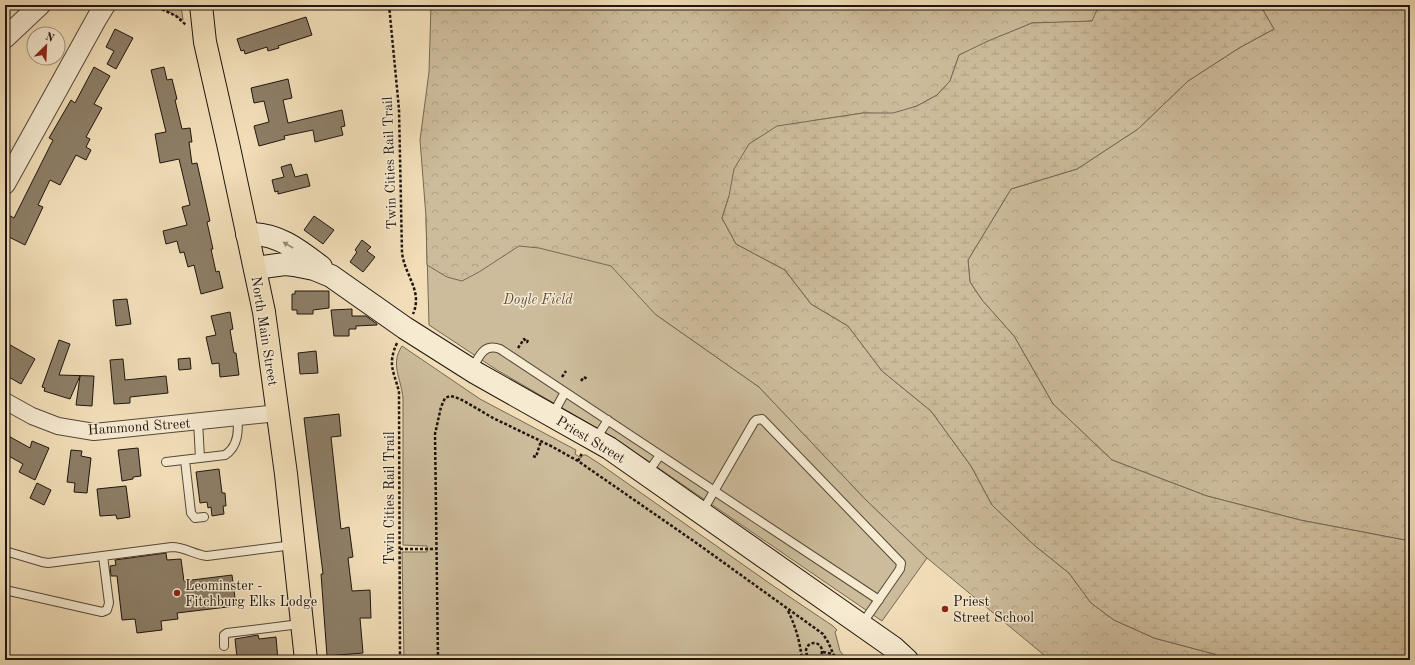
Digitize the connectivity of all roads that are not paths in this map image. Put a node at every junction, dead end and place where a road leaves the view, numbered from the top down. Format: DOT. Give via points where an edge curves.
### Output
graph roads {
  1 [pos="40,5"];
  2 [pos="201,5"];
  3 [pos="100,9"];
  4 [pos="5,38"];
  5 [pos="5,184"];
  6 [pos="247,234"];
  7 [pos="255,268"];
  8 [pos="331,276"];
  9 [pos="471,370"];
  10 [pos="565,392"];
  11 [pos="5,401"];
  12 [pos="278,413"];
  13 [pos="552,416"];
  14 [pos="237,417"];
  15 [pos="608,420"];
  16 [pos="198,421"];
  17 [pos="589,445"];
  18 [pos="660,455"];
  19 [pos="200,458"];
  20 [pos="185,460"];
  21 [pos="166,462"];
  22 [pos="646,474"];
  23 [pos="714,491"];
  24 [pos="702,513"];
  25 [pos="204,517"];
  26 [pos="294,545"];
  27 [pos="5,552"];
  28 [pos="103,556"];
  29 [pos="5,590"];
  30 [pos="879,600"];
  31 [pos="302,624"];
  32 [pos="862,625"];
  33 [pos="224,646"];
  34 [pos="306,660"];
  35 [pos="907,660"];
  1 -- 4 [label="street"];
  2 -- 6 [label="main road, North Main Street" via="204,38"];
  3 -- 5 [label="street"];
  6 -- 7 [label="main road, North Main Street"];
  8 -- 6 [label="main road, one-way" via="281,240 266,234"];
  7 -- 8 [label="main road, Priest Street" via="294,265"];
  7 -- 12 [label="main road, North Main Street"];
  8 -- 9 [label="main road, Priest Street"];
  9 -- 10 [label="lane" via="486,348 495,347"];
  9 -- 13 [label="main road, Priest Street"];
  10 -- 13 [label="lane"];
  10 -- 15 [label="lane"];
  11 -- 16 [label="street, Hammond Street" via="32,416 58,426 94,432"];
  12 -- 14 [label="street, Hammond Street"];
  12 -- 26 [label="main road, North Main Street"];
  13 -- 17 [label="main road, Priest Street"];
  14 -- 16 [label="street, Hammond Street"];
  14 -- 19 [label="lane" via="238,430 232,450 226,455"];
  15 -- 17 [label="lane"];
  15 -- 18 [label="lane"];
  16 -- 19 [label="lane"];
  17 -- 22 [label="main road, Priest Street"];
  18 -- 22 [label="lane"];
  18 -- 23 [label="lane"];
  19 -- 20 [label="lane"];
  20 -- 21 [label="lane"];
  20 -- 25 [label="lane" via="191,513 195,518"];
  22 -- 24 [label="main road, Priest Street"];
  23 -- 24 [label="lane"];
  23 -- 30 [label="lane"];
  23 -- 30 [label="lane" via="754,422 762,420 901,562 900,569"];
  24 -- 32 [label="main road, Priest Street"];
  26 -- 28 [label="lane" via="213,556 172,547"];
  26 -- 31 [label="main road, North Main Street"];
  27 -- 28 [label="lane" via="48,563"];
  28 -- 29 [label="lane" via="109,603 107,610 102,612"];
  30 -- 32 [label="lane"];
  31 -- 33 [label="lane" via="226,633 223,638"];
  31 -- 34 [label="main road, North Main Street"];
  32 -- 35 [label="main road, Priest Street"];
}
